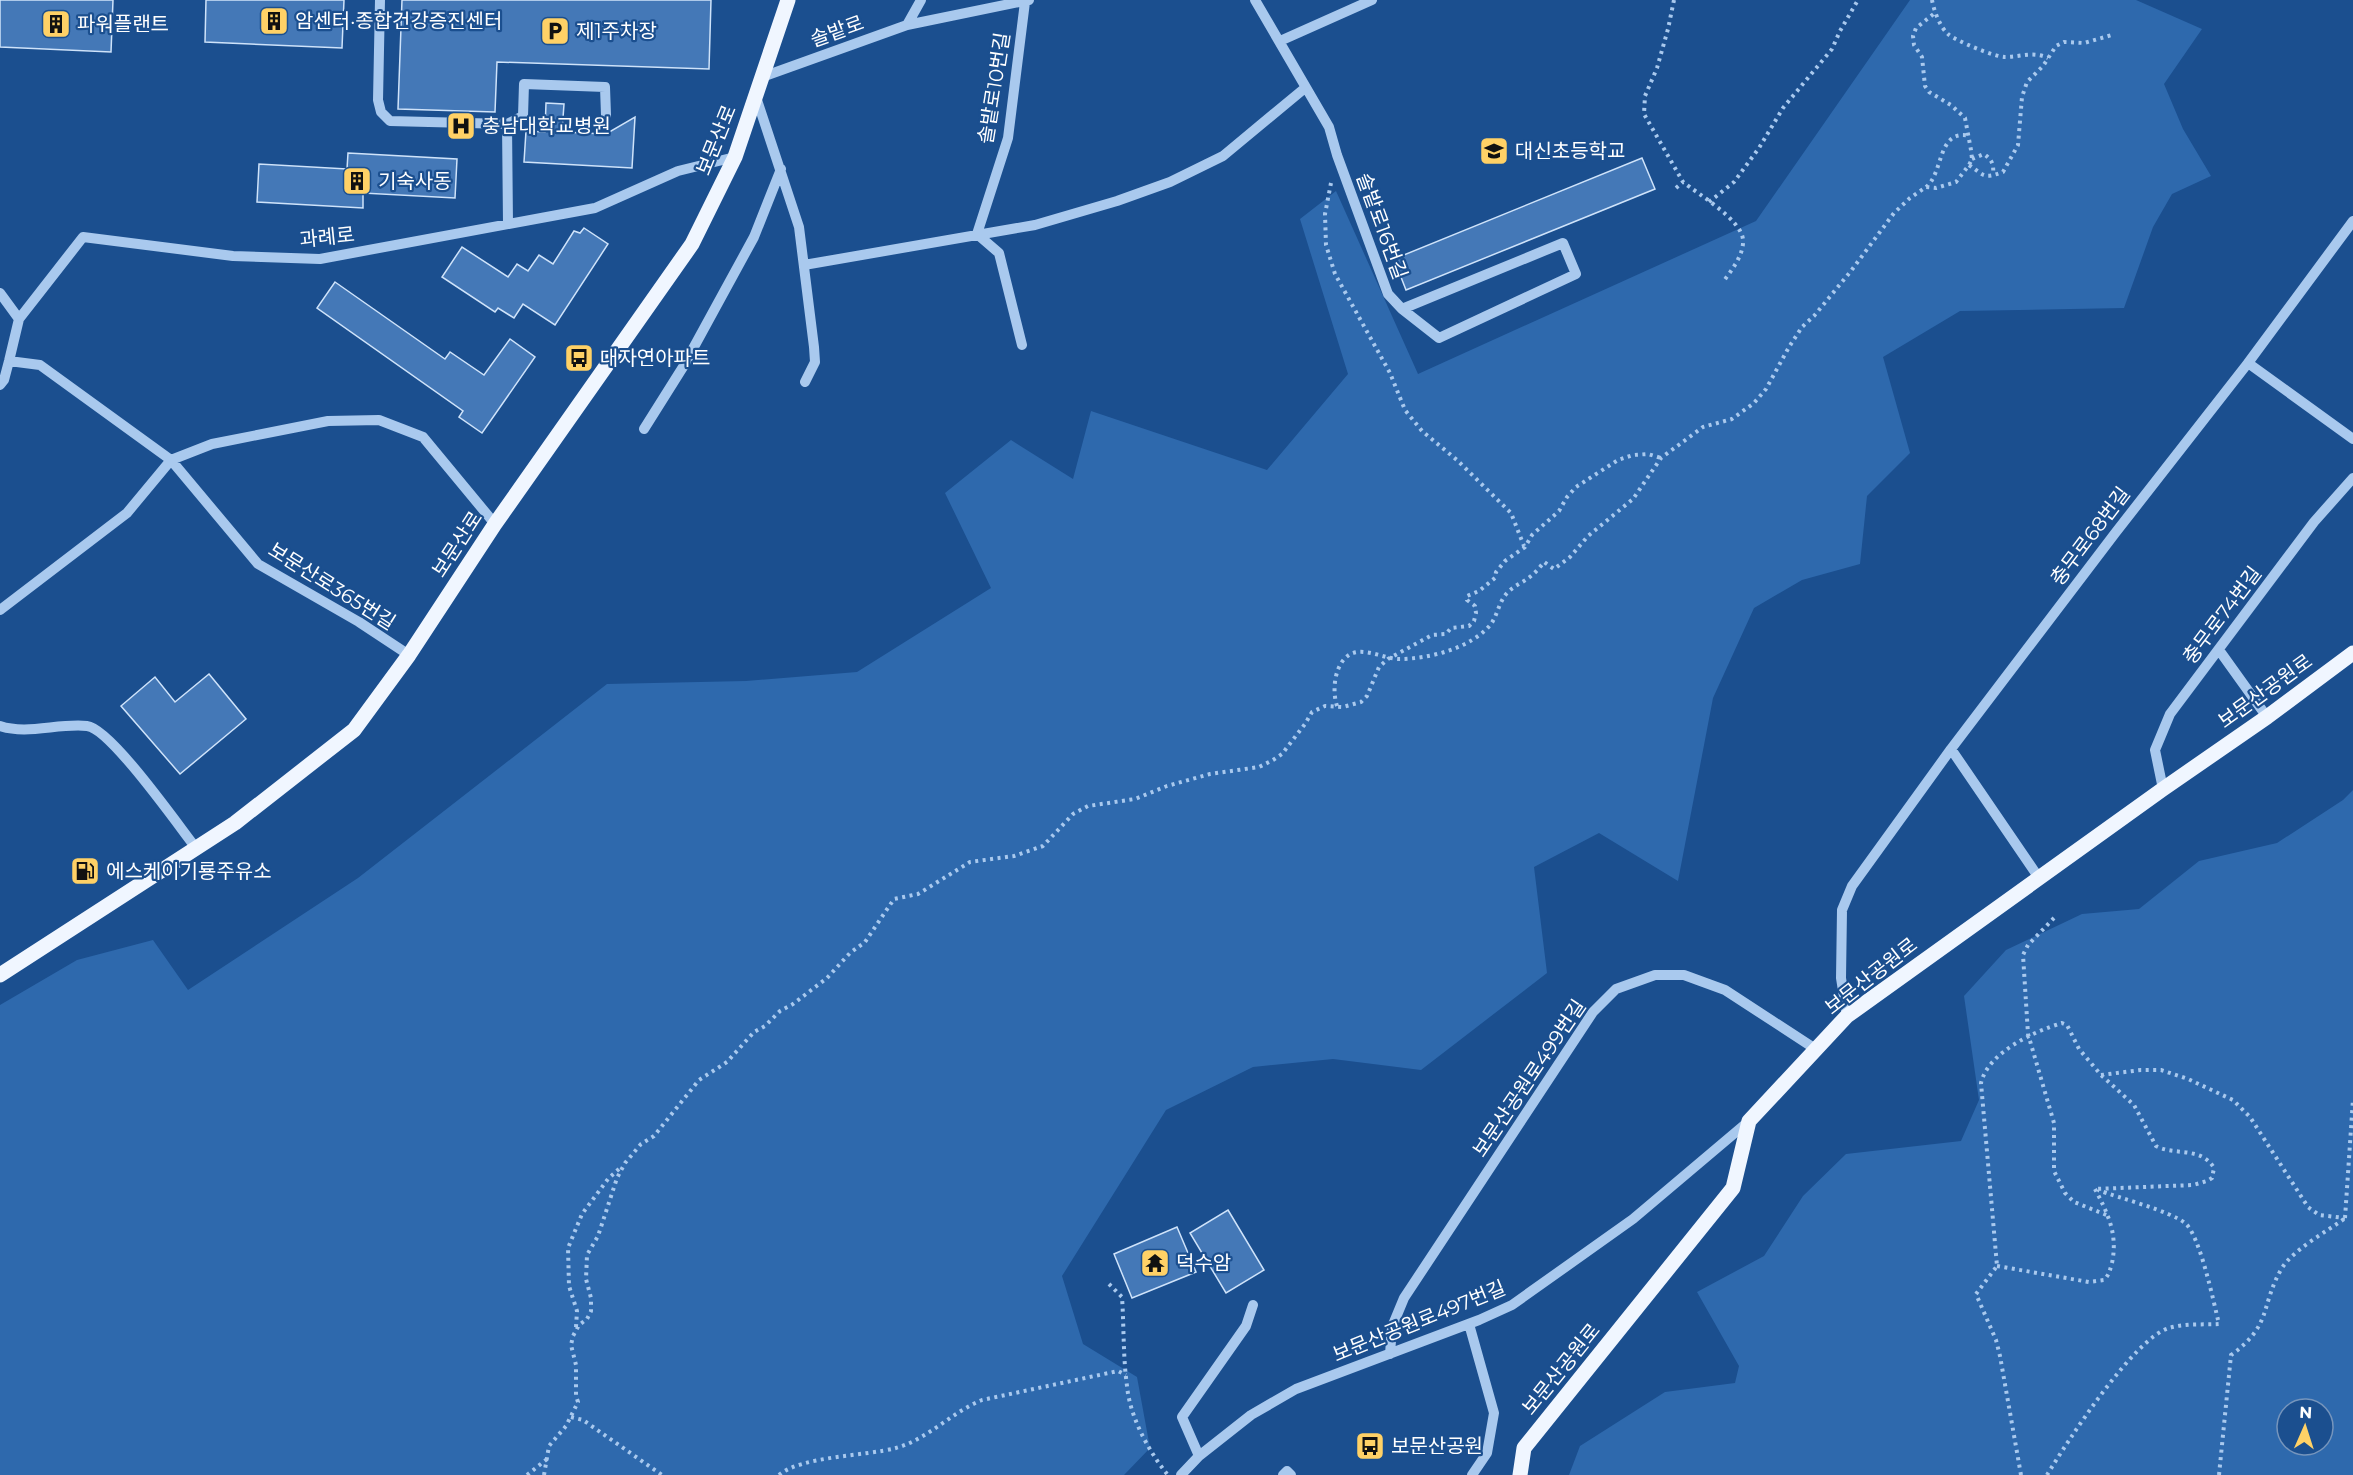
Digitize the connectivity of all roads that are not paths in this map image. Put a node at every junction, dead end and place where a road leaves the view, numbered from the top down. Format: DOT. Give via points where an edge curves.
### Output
graph roads {
  1 [pos="380,0"];
  2 [pos="788,0"];
  3 [pos="921,0"];
  4 [pos="1255,0"];
  5 [pos="1372,0"];
  6 [pos="1027,1"];
  7 [pos="907,26"];
  8 [pos="1280,42"];
  9 [pos="762,77"];
  10 [pos="1305,88"];
  11 [pos="756,97"];
  12 [pos="606,115"];
  13 [pos="507,124"];
  14 [pos="735,157"];
  15 [pos="781,169"];
  16 [pos="2353,221"];
  17 [pos="508,224"];
  18 [pos="977,234"];
  19 [pos="804,265"];
  20 [pos="0,293"];
  21 [pos="1402,309"];
  22 [pos="19,319"];
  23 [pos="1022,345"];
  24 [pos="9,361"];
  25 [pos="2248,363"];
  26 [pos="805,382"];
  27 [pos="0,385"];
  28 [pos="644,429"];
  29 [pos="2353,438"];
  30 [pos="171,460"];
  31 [pos="2353,478"];
  32 [pos="495,524"];
  33 [pos="0,610"];
  34 [pos="2219,650"];
  35 [pos="2353,653"];
  36 [pos="409,655"];
  37 [pos="2267,717"];
  38 [pos="0,726"];
  39 [pos="1951,749"];
  40 [pos="2163,789"];
  41 [pos="196,848"];
  42 [pos="2039,878"];
  43 [pos="0,975"];
  44 [pos="1847,1016"];
  45 [pos="1817,1050"];
  46 [pos="1749,1121"];
  47 [pos="1253,1305"];
  48 [pos="1469,1324"];
  49 [pos="1390,1354"];
  50 [pos="1199,1456"];
  51 [pos="1181,1475"];
  52 [pos="1283,1475"];
  53 [pos="1291,1475"];
  54 [pos="1472,1475"];
  55 [pos="1520,1475"];
  1 -- 13 [label="street" via="378,100 381,112 390,121"];
  2 -- 9 [label="main road, 보문산로"];
  3 -- 7 [label="street"];
  4 -- 8 [label="street, 솔밭로16번길"];
  5 -- 8 [label="street"];
  6 -- 7 [label="street, 솔밭로"];
  6 -- 18 [label="street, 솔밭로10번길" via="1008,138"];
  7 -- 9 [label="street, 솔밭로"];
  8 -- 10 [label="street, 솔밭로16번길"];
  9 -- 11 [label="main road, 보문산로"];
  10 -- 18 [label="street" via="1223,156 1170,182 1035,225"];
  10 -- 21 [label="street, 솔밭로16번길" via="1329,127 1388,294"];
  11 -- 14 [label="main road, 보문산로"];
  11 -- 15 [label="street"];
  12 -- 13 [label="street" via="605,87 524,84 523,116"];
  13 -- 17 [label="street"];
  14 -- 17 [label="street, 과례로" via="678,171 595,208"];
  14 -- 32 [label="main road, 보문산로" via="692,244"];
  15 -- 19 [label="street" via="799,227"];
  15 -- 28 [label="street" via="754,237 683,367"];
  16 -- 25 [label="street, 충무로68번길"];
  17 -- 22 [label="street, 과례로" via="320,259 233,256 83,237"];
  18 -- 19 [label="street"];
  18 -- 23 [label="street" via="999,253"];
  19 -- 26 [label="street" via="814,362"];
  20 -- 22 [label="street"];
  21 -- 21 [label="street, 솔밭로16번길" via="1563,243 1576,274 1439,338"];
  22 -- 24 [label="street, 과례로"];
  24 -- 27 [label="street, 과례로"];
  24 -- 30 [label="street, 보문산로365번길" via="40,365"];
  25 -- 29 [label="street"];
  25 -- 39 [label="street, 충무로68번길"];
  30 -- 32 [label="street" via="212,444 328,421 380,420 423,436"];
  30 -- 33 [label="street" via="127,513"];
  30 -- 36 [label="street, 보문산로365번길" via="258,564"];
  31 -- 34 [label="street, 충무로74번길" via="2314,522"];
  32 -- 36 [label="main road, 보문산로"];
  34 -- 37 [label="street"];
  34 -- 40 [label="street, 충무로74번길" via="2170,714 2155,750"];
  35 -- 37 [label="main road, 보문산공원로"];
  36 -- 41 [label="main road, 보문산로" via="354,730 235,823"];
  37 -- 40 [label="main road, 보문산공원로"];
  38 -- 41 [label="street" via="12,730 89,726 111,741"];
  39 -- 42 [label="street"];
  39 -- 44 [label="street, 충무로68번길" via="1852,886 1842,910 1841,978"];
  40 -- 42 [label="main road, 보문산공원로"];
  41 -- 43 [label="main road, 보문산로"];
  42 -- 44 [label="main road, 보문산공원로"];
  44 -- 45 [label="main road, 보문산공원로"];
  45 -- 46 [label="main road, 보문산공원로"];
  45 -- 49 [label="street, 보문산공원로499번길" via="1725,990 1684,975 1655,975 1616,989 1593,1012 1404,1298 1392,1327"];
  46 -- 48 [label="street, 보문산공원로497번길" via="1633,1219 1512,1305"];
  46 -- 55 [label="main road, 보문산공원로" via="1733,1188 1524,1448"];
  47 -- 50 [label="street" via="1246,1326 1182,1417"];
  48 -- 49 [label="street, 보문산공원로497번길"];
  48 -- 54 [label="street" via="1494,1413 1487,1453"];
  49 -- 50 [label="street, 보문산공원로497번길" via="1296,1389 1251,1415"];
  50 -- 51 [label="street, 보문산공원로497번길"];
  52 -- 53 [label="street" via="1287,1471"];
}
